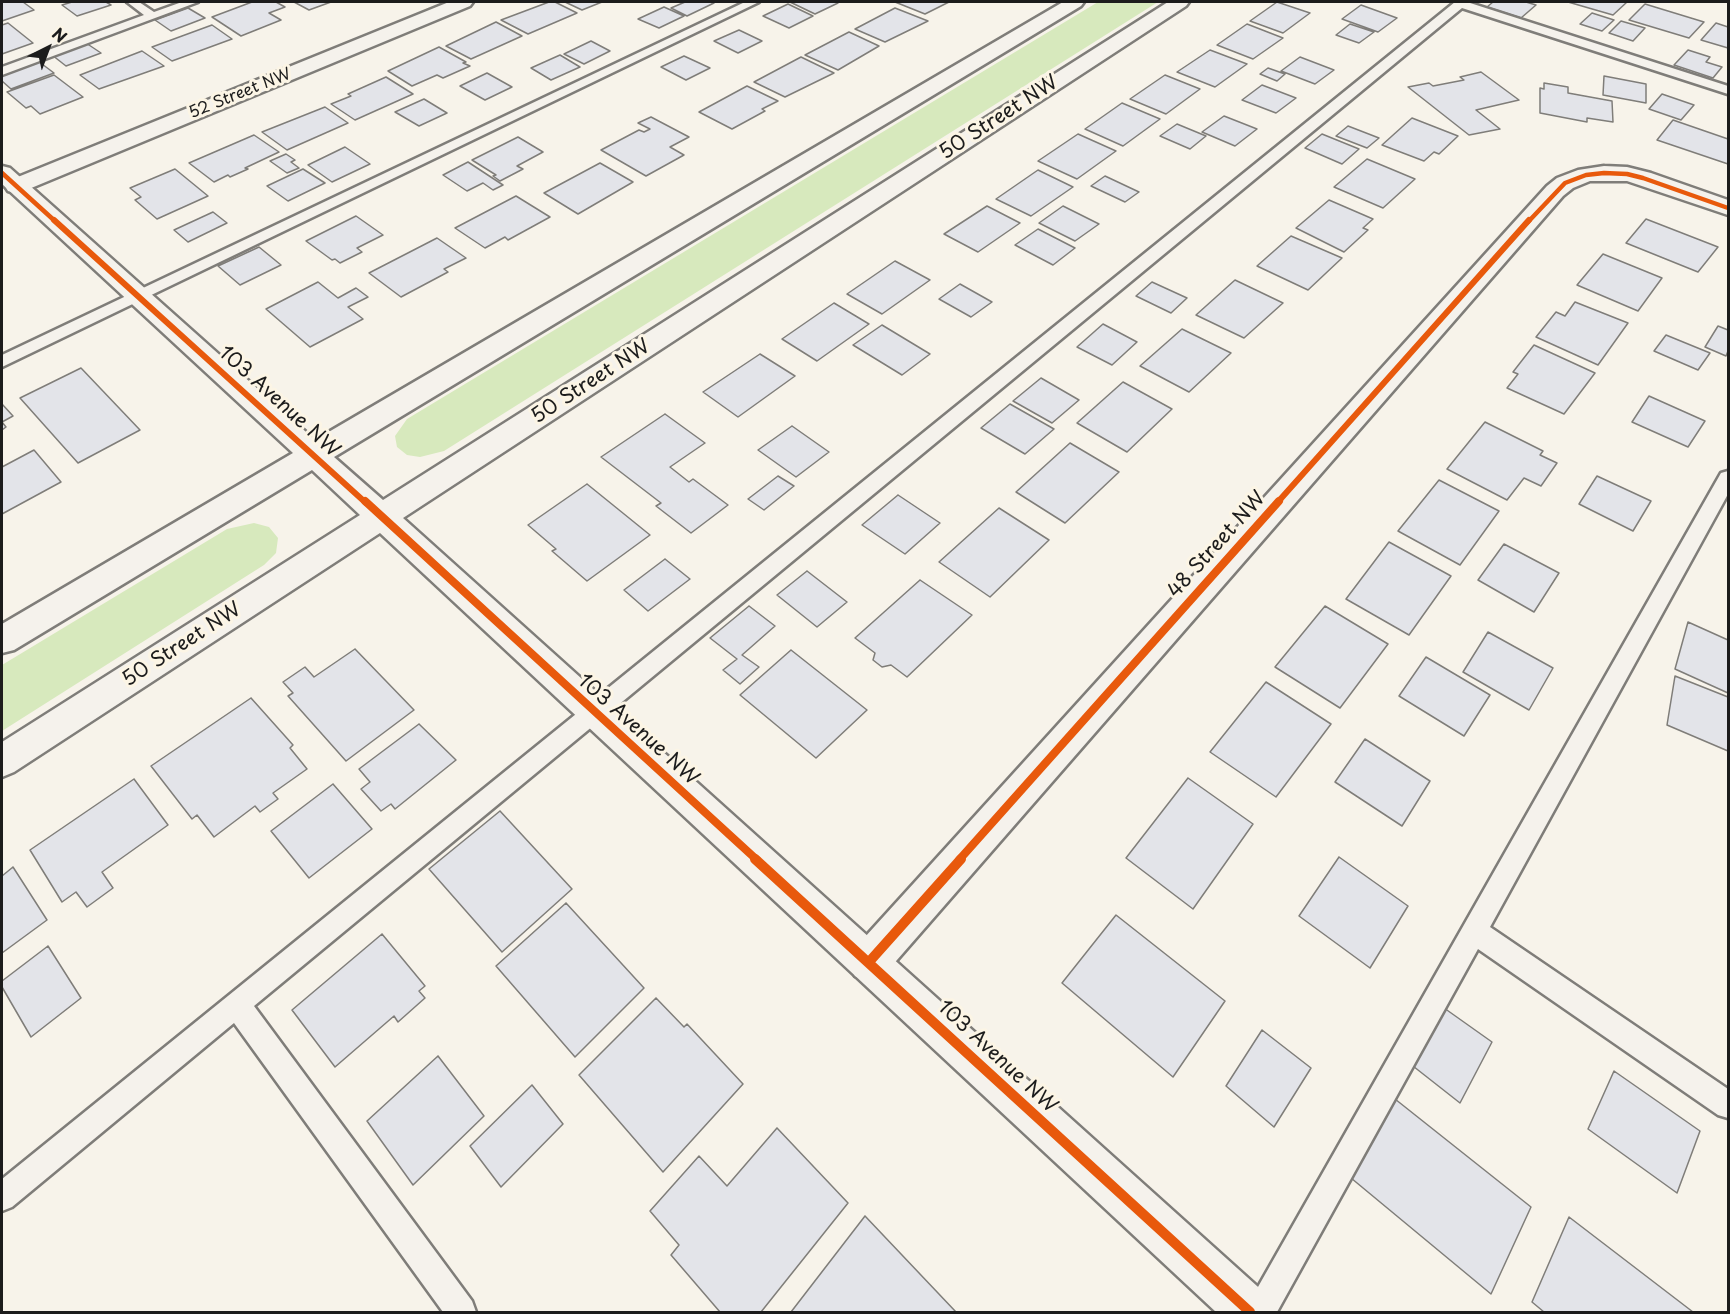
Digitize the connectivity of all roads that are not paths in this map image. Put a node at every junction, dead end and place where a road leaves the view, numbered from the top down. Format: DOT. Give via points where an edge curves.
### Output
graph roads {
  1 [pos="132,2"];
  2 [pos="192,2"];
  3 [pos="460,2"];
  4 [pos="753,2"];
  5 [pos="1075,2"];
  6 [pos="1180,2"];
  7 [pos="1461,2"];
  8 [pos="153,16"];
  9 [pos="2,70"];
  10 [pos="1728,90"];
  11 [pos="9,180"];
  12 [pos="1728,207"];
  13 [pos="137,297"];
  14 [pos="2,362"];
  15 [pos="312,455"];
  16 [pos="1728,478"];
  17 [pos="382,517"];
  18 [pos="2,640"];
  19 [pos="592,711"];
  20 [pos="2,761"];
  21 [pos="1475,932"];
  22 [pos="868,962"];
  23 [pos="236,1005"];
  24 [pos="1728,1106"];
  25 [pos="2,1197"];
  26 [pos="461,1312"];
  27 [pos="1250,1312"];
  28 [pos="1261,1312"];
  1 -- 8 [label="lane"];
  2 -- 8 [label="lane"];
  3 -- 11 [label="street, 52 Street NW"];
  4 -- 13 [label="lane"];
  5 -- 15 [label="street"];
  6 -- 17 [label="street, 50 Street NW"];
  7 -- 10 [label="lane"];
  7 -- 19 [label="lane"];
  8 -- 9 [label="lane"];
  11 -- 13 [label="street, 103 Avenue NW"];
  12 -- 22 [label="street, 48 Street NW" via="1643,178 1604,173 1575,178 1555,191"];
  13 -- 14 [label="lane"];
  13 -- 15 [label="street, 103 Avenue NW"];
  15 -- 17 [label="street, 103 Avenue NW"];
  15 -- 18 [label="street"];
  16 -- 21 [label="lane"];
  17 -- 19 [label="street, 103 Avenue NW"];
  17 -- 20 [label="street, 50 Street NW"];
  19 -- 22 [label="street, 103 Avenue NW"];
  19 -- 23 [label="lane"];
  21 -- 24 [label="lane"];
  21 -- 28 [label="lane"];
  22 -- 27 [label="street, 103 Avenue NW"];
  23 -- 25 [label="lane"];
  23 -- 26 [label="lane"];
}
